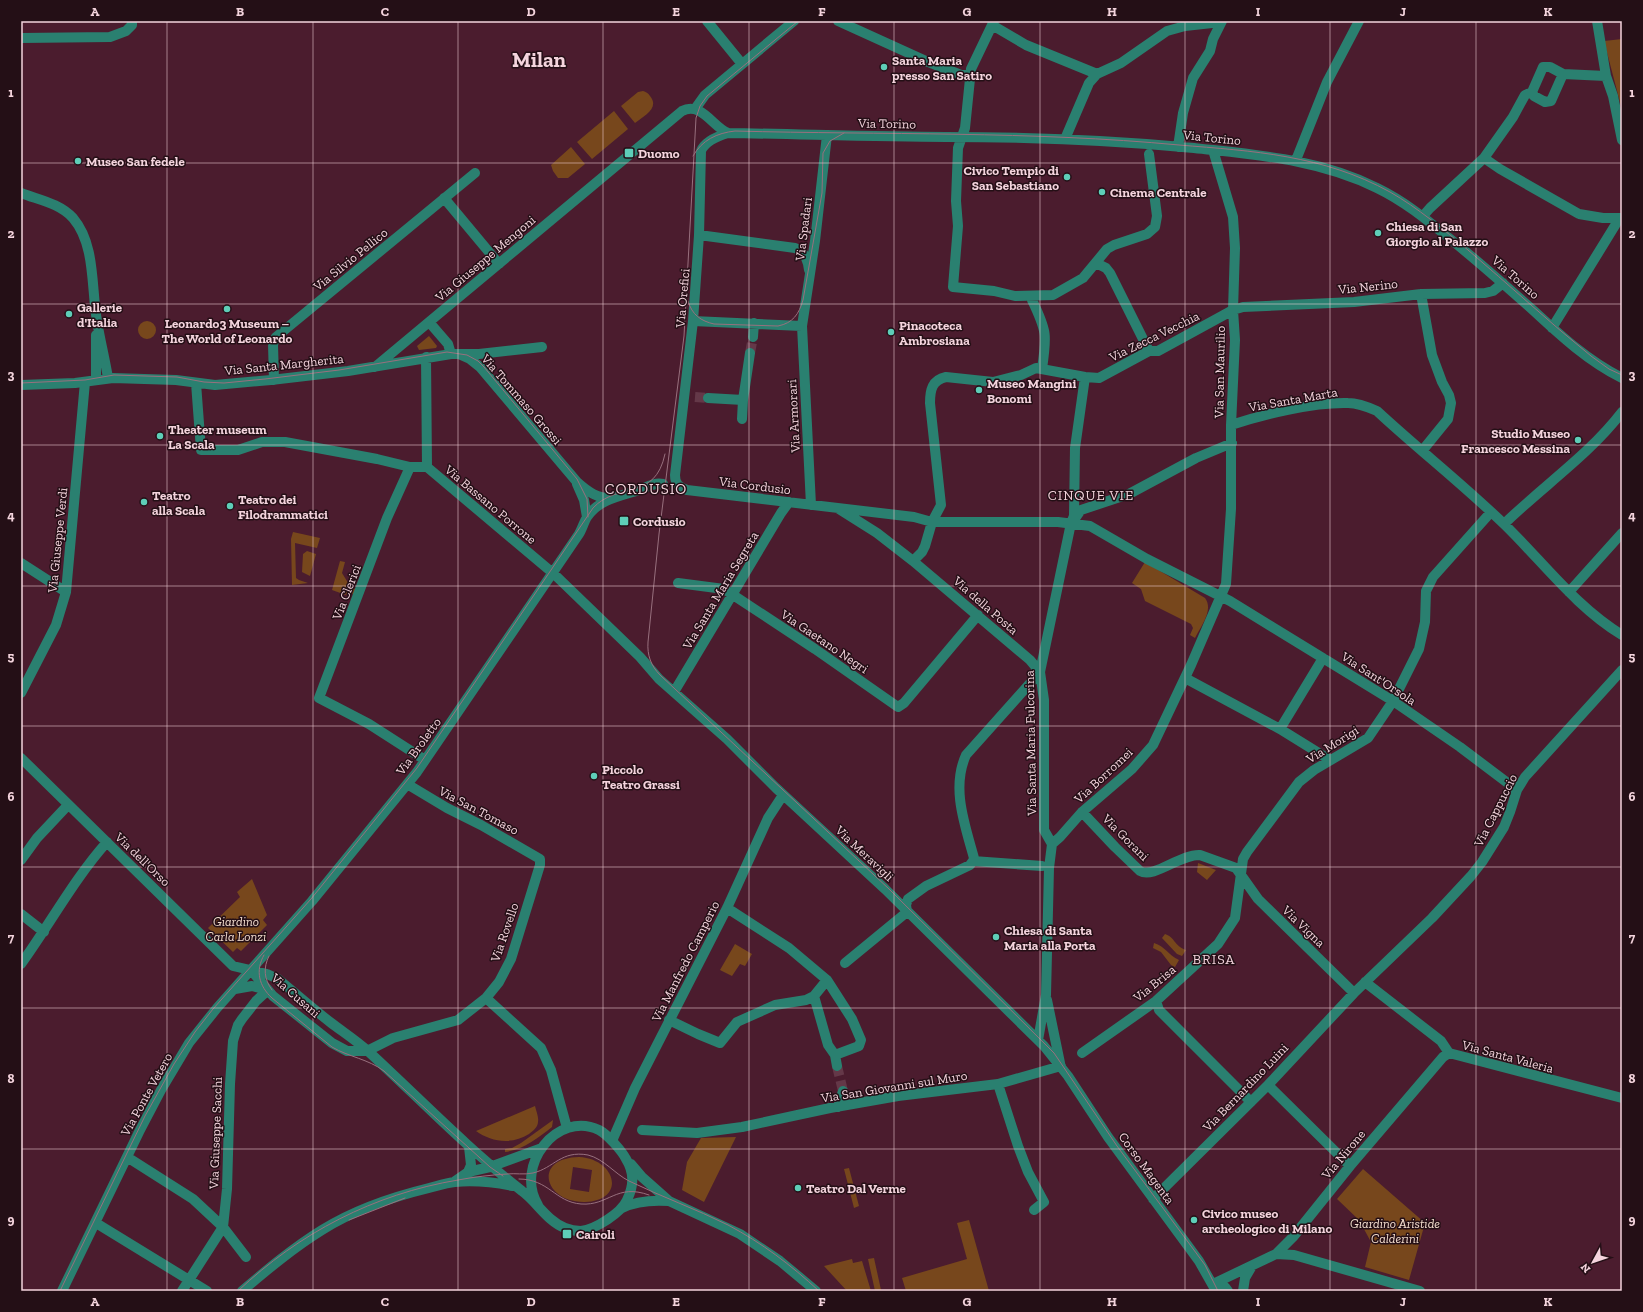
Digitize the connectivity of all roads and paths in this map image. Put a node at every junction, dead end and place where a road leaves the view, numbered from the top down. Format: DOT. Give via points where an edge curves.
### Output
graph roads {
  1 [pos="707,21"];
  2 [pos="794,21"];
  3 [pos="1359,21"];
  4 [pos="1597,21"];
  5 [pos="1221,22"];
  6 [pos="132,23"];
  7 [pos="841,23"];
  8 [pos="993,23"];
  9 [pos="21,38"];
  10 [pos="742,64"];
  11 [pos="1097,74"];
  12 [pos="1563,74"];
  13 [pos="970,75"];
  14 [pos="1606,76"];
  15 [pos="1532,92"];
  16 [pos="695,109"];
  17 [pos="728,133"];
  18 [pos="827,134"];
  19 [pos="962,136"];
  20 [pos="1065,139"];
  21 [pos="1622,140"];
  22 [pos="1178,147"];
  23 [pos="1212,150"];
  24 [pos="700,154"];
  25 [pos="1148,154"];
  26 [pos="1484,158"];
  27 [pos="1296,160"];
  28 [pos="474,173"];
  29 [pos="21,193"];
  30 [pos="444,198"];
  31 [pos="1422,216"];
  32 [pos="1620,218"];
  33 [pos="699,235"];
  34 [pos="1096,263"];
  35 [pos="499,264"];
  36 [pos="810,276"];
  37 [pos="1504,283"];
  38 [pos="1421,294"];
  39 [pos="1032,296"];
  40 [pos="1233,310"];
  41 [pos="96,321"];
  42 [pos="693,321"];
  43 [pos="429,322"];
  44 [pos="754,323"];
  45 [pos="802,326"];
  46 [pos="1552,328"];
  47 [pos="753,337"];
  48 [pos="542,346"];
  49 [pos="1149,351"];
  50 [pos="750,353"];
  51 [pos="451,354"];
  52 [pos="426,357"];
  53 [pos="375,367"];
  54 [pos="1042,368"];
  55 [pos="1085,377"];
  56 [pos="108,378"];
  57 [pos="1622,378"];
  58 [pos="96,380"];
  59 [pos="274,380"];
  60 [pos="85,382"];
  61 [pos="196,383"];
  62 [pos="21,385"];
  63 [pos="708,398"];
  64 [pos="743,400"];
  65 [pos="1622,412"];
  66 [pos="742,419"];
  67 [pos="1231,425"];
  68 [pos="1232,443"];
  69 [pos="1422,452"];
  70 [pos="410,467"];
  71 [pos="427,467"];
  72 [pos="568,471"];
  73 [pos="675,481"];
  74 [pos="663,484"];
  75 [pos="615,497"];
  76 [pos="790,502"];
  77 [pos="811,505"];
  78 [pos="836,508"];
  79 [pos="1492,512"];
  80 [pos="586,519"];
  81 [pos="932,522"];
  82 [pos="1071,523"];
  83 [pos="1504,524"];
  84 [pos="1622,532"];
  85 [pos="913,561"];
  86 [pos="21,563"];
  87 [pos="552,573"];
  88 [pos="678,583"];
  89 [pos="66,592"];
  90 [pos="1569,592"];
  91 [pos="732,594"];
  92 [pos="1221,597"];
  93 [pos="978,615"];
  94 [pos="1622,635"];
  95 [pos="1323,658"];
  96 [pos="646,665"];
  97 [pos="1622,670"];
  98 [pos="1040,672"];
  99 [pos="1186,678"];
  100 [pos="674,692"];
  101 [pos="21,693"];
  102 [pos="1393,701"];
  103 [pos="1280,729"];
  104 [pos="21,758"];
  105 [pos="425,760"];
  106 [pos="1330,760"];
  107 [pos="407,784"];
  108 [pos="1517,790"];
  109 [pos="783,795"];
  110 [pos="68,805"];
  111 [pos="1082,812"];
  112 [pos="107,842"];
  113 [pos="1052,844"];
  114 [pos="540,859"];
  115 [pos="21,860"];
  116 [pos="973,861"];
  117 [pos="1042,866"];
  118 [pos="1241,875"];
  119 [pos="727,908"];
  120 [pos="907,912"];
  121 [pos="21,914"];
  122 [pos="44,932"];
  123 [pos="845,963"];
  124 [pos="21,964"];
  125 [pos="251,970"];
  126 [pos="827,980"];
  127 [pos="1365,982"];
  128 [pos="235,989"];
  129 [pos="268,990"];
  130 [pos="1354,993"];
  131 [pos="1046,995"];
  132 [pos="814,996"];
  133 [pos="486,998"];
  134 [pos="1156,1001"];
  135 [pos="669,1020"];
  136 [pos="1038,1040"];
  137 [pos="367,1051"];
  138 [pos="1082,1053"];
  139 [pos="1449,1053"];
  140 [pos="835,1055"];
  141 [pos="837,1066"];
  142 [pos="1061,1066"];
  143 [pos="998,1084"];
  144 [pos="1268,1085"];
  145 [pos="843,1091"];
  146 [pos="1622,1098"];
  147 [pos="1251,1102"];
  148 [pos="838,1107"];
  149 [pos="567,1128"];
  150 [pos="642,1130"];
  151 [pos="612,1141"];
  152 [pos="470,1147"];
  153 [pos="542,1148"];
  154 [pos="127,1157"];
  155 [pos="627,1159"];
  156 [pos="492,1166"];
  157 [pos="1350,1166"];
  158 [pos="468,1172"];
  159 [pos="454,1182"];
  160 [pos="515,1186"];
  161 [pos="1153,1199"];
  162 [pos="669,1201"];
  163 [pos="538,1205"];
  164 [pos="622,1208"];
  165 [pos="1034,1210"];
  166 [pos="96,1223"];
  167 [pos="223,1227"];
  168 [pos="1276,1254"];
  169 [pos="246,1257"];
  170 [pos="1252,1266"];
  171 [pos="189,1281"];
  172 [pos="805,1281"];
  173 [pos="1215,1288"];
  174 [pos="62,1291"];
  175 [pos="182,1291"];
  176 [pos="207,1291"];
  177 [pos="242,1291"];
  178 [pos="810,1291"];
  179 [pos="816,1291"];
  180 [pos="1228,1291"];
  181 [pos="1243,1291"];
  182 [pos="1420,1291"];
  1 -- 10 [label="street"];
  2 -- 10 [label="street"];
  3 -- 27 [label="street" via="1327,82"];
  4 -- 14 [label="street"];
  5 -- 11 [label="street" via="1167,31 1121,63"];
  5 -- 22 [label="street" via="1210,51 1193,78 1183,113"];
  6 -- 9 [label="street" via="126,31 110,37"];
  7 -- 13 [label="street" via="961,75"];
  8 -- 11 [label="street" via="1026,45"];
  8 -- 13 [label="street" via="973,63"];
  10 -- 16 [label="street" via="705,95"];
  11 -- 20 [label="street" via="1089,83"];
  12 -- 14 [label="street"];
  12 -- 15 [label="street" via="1550,66 1543,67"];
  12 -- 15 [label="street" via="1551,101 1545,102"];
  13 -- 19 [label="street"];
  14 -- 21 [label="street"];
  15 -- 26 [label="street" via="1525,95 1513,118"];
  16 -- 17 [label="street"];
  16 -- 35 [label="street, Via Giuseppe Mengoni" via="682,111"];
  17 -- 18 [label="street, Via Torino"];
  17 -- 24 [label="street, Via Torino" via="702,147"];
  18 -- 19 [label="street, Via Torino"];
  18 -- 36 [label="street, Via Spadari"];
  19 -- 20 [label="street, Via Torino"];
  19 -- 39 [label="street" via="958,148 958,226 953,288"];
  20 -- 22 [label="street, Via Torino"];
  22 -- 23 [label="street, Via Torino"];
  23 -- 27 [label="street, Via Torino"];
  23 -- 40 [label="street, Via San Maurilio" via="1233,217"];
  24 -- 33 [label="street, Via Orefici"];
  25 -- 34 [label="street" via="1158,216 1155,227 1147,234 1107,249"];
  26 -- 31 [label="street"];
  26 -- 32 [label="street" via="1579,214"];
  27 -- 31 [label="street, Via Torino" via="1361,180"];
  28 -- 30 [label="street, Via Silvio Pellico"];
  29 -- 41 [label="street" via="59,207 72,218 81,231 86,242"];
  30 -- 35 [label="street"];
  30 -- 59 [label="street, Via Silvio Pellico" via="276,337 273,344"];
  31 -- 37 [label="street, Via Torino"];
  32 -- 46 [label="street"];
  33 -- 36 [label="street" via="800,250 805,256"];
  33 -- 42 [label="street, Via Orefici"];
  34 -- 39 [label="street" via="1086,276 1058,294"];
  34 -- 49 [label="street" via="1110,273"];
  35 -- 43 [label="street, Via Giuseppe Mengoni"];
  36 -- 45 [label="street, Via Spadari"];
  37 -- 38 [label="street, Via Nerino" via="1485,293"];
  37 -- 46 [label="street, Via Torino"];
  38 -- 40 [label="street, Via Nerino" via="1354,302 1243,307"];
  38 -- 69 [label="street" via="1432,355 1451,403 1448,419"];
  39 -- 54 [label="street" via="1046,334"];
  40 -- 49 [label="street, Via Zecca Vecchia" via="1158,352"];
  40 -- 67 [label="street, Via San Maurilio" via="1235,340"];
  41 -- 56 [label="street"];
  41 -- 58 [label="street"];
  42 -- 44 [label="street"];
  42 -- 73 [label="street, Via Orefici" via="690,396 679,444"];
  43 -- 51 [label="street" via="448,344"];
  43 -- 53 [label="street, Via Giuseppe Mengoni"];
  44 -- 45 [label="street"];
  44 -- 47 [label="street"];
  45 -- 77 [label="street, Via Armorari"];
  46 -- 57 [label="street, Via Torino" via="1589,358"];
  48 -- 51 [label="street" via="479,354"];
  49 -- 55 [label="street, Via Zecca Vecchia" via="1099,378"];
  50 -- 64 [label="street"];
  51 -- 52 [label="street, Via Santa Margherita"];
  51 -- 72 [label="street, Via Tommaso Grossi" via="467,357 480,367"];
  52 -- 53 [label="street, Via Santa Margherita"];
  52 -- 71 [label="street"];
  53 -- 59 [label="street, Via Santa Margherita"];
  54 -- 55 [label="street, Via Zecca Vecchia"];
  54 -- 81 [label="street" via="993,382 946,378 933,384 930,403 941,505"];
  55 -- 82 [label="street, Via Santa Maria Fulcorina" via="1075,448 1074,516"];
  56 -- 58 [label="street, Via Santa Margherita"];
  56 -- 61 [label="street, Via Santa Margherita" via="163,379"];
  58 -- 60 [label="street, Via Santa Margherita"];
  59 -- 61 [label="street, Via Santa Margherita"];
  60 -- 62 [label="street, Via Santa Margherita"];
  60 -- 89 [label="street, Via Giuseppe Verdi"];
  61 -- 70 [label="street, Via Bassano Porrone" via="201,450 238,450 262,442 285,442"];
  63 -- 64 [label="street"];
  64 -- 66 [label="street"];
  65 -- 83 [label="street" via="1580,458"];
  67 -- 68 [label="street, Via San Maurilio"];
  67 -- 69 [label="street, Via Santa Marta" via="1268,414 1317,405 1348,403 1367,406 1377,411"];
  68 -- 82 [label="street" via="1196,458 1130,494 1081,510"];
  68 -- 92 [label="street, Via San Maurilio" via="1226,584"];
  69 -- 79 [label="street, Via Santa Marta"];
  70 -- 71 [label="street, Via Bassano Porrone"];
  70 -- 105 [label="street, Via Clerici" via="387,518 320,698 369,724"];
  71 -- 87 [label="street, Via Bassano Porrone"];
  72 -- 75 [label="street" via="591,493 604,498"];
  72 -- 80 [label="street" via="580,491"];
  73 -- 76 [label="street, Via Cordusio" via="679,488 686,490"];
  74 -- 75 [label="street" via="651,484"];
  75 -- 80 [label="street"];
  76 -- 77 [label="street, Via Cordusio"];
  76 -- 91 [label="street, Via Santa Maria Segreta"];
  77 -- 78 [label="street, Via Cordusio"];
  78 -- 81 [label="street, Via Cordusio" via="914,517"];
  78 -- 85 [label="street, Via della Posta" via="877,533"];
  79 -- 83 [label="street, Via Santa Marta"];
  79 -- 102 [label="street, Via Morigi" via="1432,577 1426,591 1423,635 1419,649"];
  80 -- 87 [label="street, Via Broletto" via="579,534"];
  81 -- 82 [label="street, Via Cordusio"];
  81 -- 85 [label="street" via="925,546"];
  82 -- 92 [label="street, Via Sant'Orsola" via="1090,526"];
  82 -- 98 [label="street, Via Santa Maria Fulcorina"];
  83 -- 90 [label="street, Via Santa Marta"];
  84 -- 90 [label="street"];
  85 -- 93 [label="street, Via della Posta"];
  86 -- 89 [label="street"];
  87 -- 96 [label="street, Via Bassano Porrone"];
  87 -- 105 [label="street, Via Broletto"];
  88 -- 91 [label="street, Via Gaetano Negri" via="724,590"];
  89 -- 101 [label="street, Via Giuseppe Verdi" via="56,625"];
  90 -- 94 [label="street, Via Santa Marta" via="1597,618"];
  91 -- 93 [label="street, Via Gaetano Negri" via="898,706 904,703"];
  91 -- 100 [label="street, Via Santa Maria Segreta"];
  92 -- 95 [label="street, Via Sant'Orsola"];
  92 -- 99 [label="street, Via Borromei"];
  93 -- 98 [label="street, Via della Posta" via="1030,660"];
  95 -- 102 [label="street, Via Sant'Orsola"];
  95 -- 103 [label="street"];
  96 -- 100 [label="street, Via Meravigli"];
  97 -- 108 [label="street, Via Cappuccio" via="1525,777"];
  98 -- 113 [label="street, Via Santa Maria Fulcorina" via="1044,700 1044,830"];
  98 -- 116 [label="street" via="966,755 962,763 959,791"];
  99 -- 103 [label="street"];
  99 -- 111 [label="street, Via Borromei" via="1153,745 1132,769"];
  100 -- 109 [label="street, Via Meravigli"];
  102 -- 106 [label="street, Via Morigi" via="1368,738"];
  102 -- 108 [label="street, Via Sant'Orsola"];
  103 -- 106 [label="street"];
  104 -- 110 [label="street, Via dell'Orso"];
  105 -- 107 [label="street, Via Broletto"];
  106 -- 118 [label="street, Via Morigi" via="1299,782 1290,793 1247,852 1243,859"];
  107 -- 114 [label="street, Via San Tomaso"];
  107 -- 125 [label="street, Via Broletto" via="312,901"];
  108 -- 127 [label="street, Via Cappuccio" via="1504,827 1471,876 1432,918"];
  109 -- 119 [label="street, Via Manfredo Camperio" via="768,818"];
  109 -- 120 [label="street, Via Meravigli"];
  110 -- 112 [label="street, Via dell'Orso"];
  110 -- 115 [label="street" via="37,838"];
  111 -- 113 [label="street, Via Borromei"];
  111 -- 118 [label="street, Via Gorani" via="1144,873 1200,855 1236,868"];
  112 -- 122 [label="street"];
  112 -- 125 [label="street, Via dell'Orso" via="234,966"];
  113 -- 131 [label="street" via="1049,868"];
  114 -- 133 [label="street, Via Rovello" via="511,959 499,982"];
  116 -- 117 [label="street"];
  116 -- 120 [label="street" via="970,865 926,886 908,899"];
  118 -- 130 [label="street, Via Vigna" via="1258,899"];
  118 -- 134 [label="street, Via Brisa" via="1237,908 1231,924 1218,944"];
  119 -- 126 [label="street" via="789,948"];
  119 -- 135 [label="street, Via Manfredo Camperio"];
  120 -- 123 [label="street"];
  120 -- 136 [label="street, Via Meravigli"];
  121 -- 122 [label="street"];
  122 -- 124 [label="street"];
  125 -- 128 [label="street, Via Ponte Vetero"];
  125 -- 129 [label="street, Via Cusani"];
  125 -- 137 [label="street, Via Cusani" via="278,979"];
  126 -- 132 [label="street"];
  126 -- 140 [label="street" via="852,1019 861,1040 859,1046"];
  127 -- 130 [label="street, Via Cappuccio"];
  127 -- 139 [label="street, Via Santa Valeria" via="1441,1041"];
  128 -- 129 [label="street" via="252,986"];
  128 -- 154 [label="street, Via Ponte Vetero" via="189,1043 161,1090"];
  129 -- 137 [label="street, Via Cusani" via="332,1043 347,1051"];
  129 -- 167 [label="street, Via Giuseppe Sacchi" via="256,1000 242,1019 233,1041"];
  130 -- 144 [label="street, Via Bernardino Luini"];
  131 -- 136 [label="street"];
  131 -- 142 [label="street"];
  132 -- 135 [label="street" via="806,1000 775,1005 737,1022 720,1043"];
  132 -- 140 [label="street" via="828,1046"];
  133 -- 137 [label="street, Via Rovello" via="458,1020 393,1038"];
  133 -- 149 [label="street" via="541,1048 551,1070"];
  134 -- 138 [label="street, Via Brisa"];
  134 -- 147 [label="street" via="1158,1010"];
  135 -- 151 [label="street, Via Manfredo Camperio"];
  136 -- 142 [label="street, Via Meravigli"];
  137 -- 152 [label="street, Via Cusani"];
  139 -- 146 [label="street, Via Santa Valeria"];
  139 -- 157 [label="street, Via Nirone"];
  140 -- 141 [label="street"];
  142 -- 143 [label="street, Via San Giovanni sul Muro"];
  142 -- 161 [label="street, Corso Magenta"];
  143 -- 148 [label="street, Via San Giovanni sul Muro"];
  143 -- 165 [label="street" via="1028,1172 1044,1202"];
  144 -- 147 [label="street, Via Bernardino Luini"];
  144 -- 157 [label="street"];
  145 -- 148 [label="street"];
  147 -- 161 [label="street, Via Bernardino Luini"];
  148 -- 150 [label="street, Via San Giovanni sul Muro" via="697,1133"];
  149 -- 151 [label="street" via="577,1126 597,1129"];
  149 -- 153 [label="street" via="551,1138"];
  151 -- 155 [label="street"];
  152 -- 156 [label="street, Via Cusani"];
  152 -- 158 [label="street" via="471,1165"];
  153 -- 156 [label="street"];
  153 -- 163 [label="street" via="531,1170 530,1188"];
  154 -- 166 [label="street, Via Ponte Vetero"];
  154 -- 167 [label="street" via="193,1199"];
  155 -- 162 [label="street" via="642,1177"];
  155 -- 164 [label="street" via="633,1182"];
  156 -- 158 [label="street"];
  156 -- 160 [label="street, Via Cusani"];
  157 -- 168 [label="street, Via Nirone" via="1293,1237"];
  158 -- 159 [label="street"];
  159 -- 160 [label="street" via="485,1181"];
  159 -- 177 [label="street" via="399,1196 360,1210 323,1229 287,1254"];
  160 -- 163 [label="street, Via Cusani"];
  161 -- 173 [label="street, Corso Magenta" via="1199,1261"];
  162 -- 164 [label="street" via="641,1202"];
  162 -- 172 [label="street" via="738,1233"];
  163 -- 164 [label="street" via="559,1225 577,1231 596,1225"];
  166 -- 171 [label="street"];
  166 -- 174 [label="street, Via Ponte Vetero"];
  167 -- 169 [label="street"];
  167 -- 171 [label="street"];
  168 -- 170 [label="street, Via Nirone"];
  168 -- 182 [label="street" via="1294,1255"];
  170 -- 173 [label="street, Via Nirone"];
  170 -- 181 [label="street"];
  171 -- 175 [label="street"];
  171 -- 176 [label="street"];
  172 -- 178 [label="street"];
  172 -- 179 [label="street"];
  173 -- 180 [label="street" via="1224,1287"];
}
